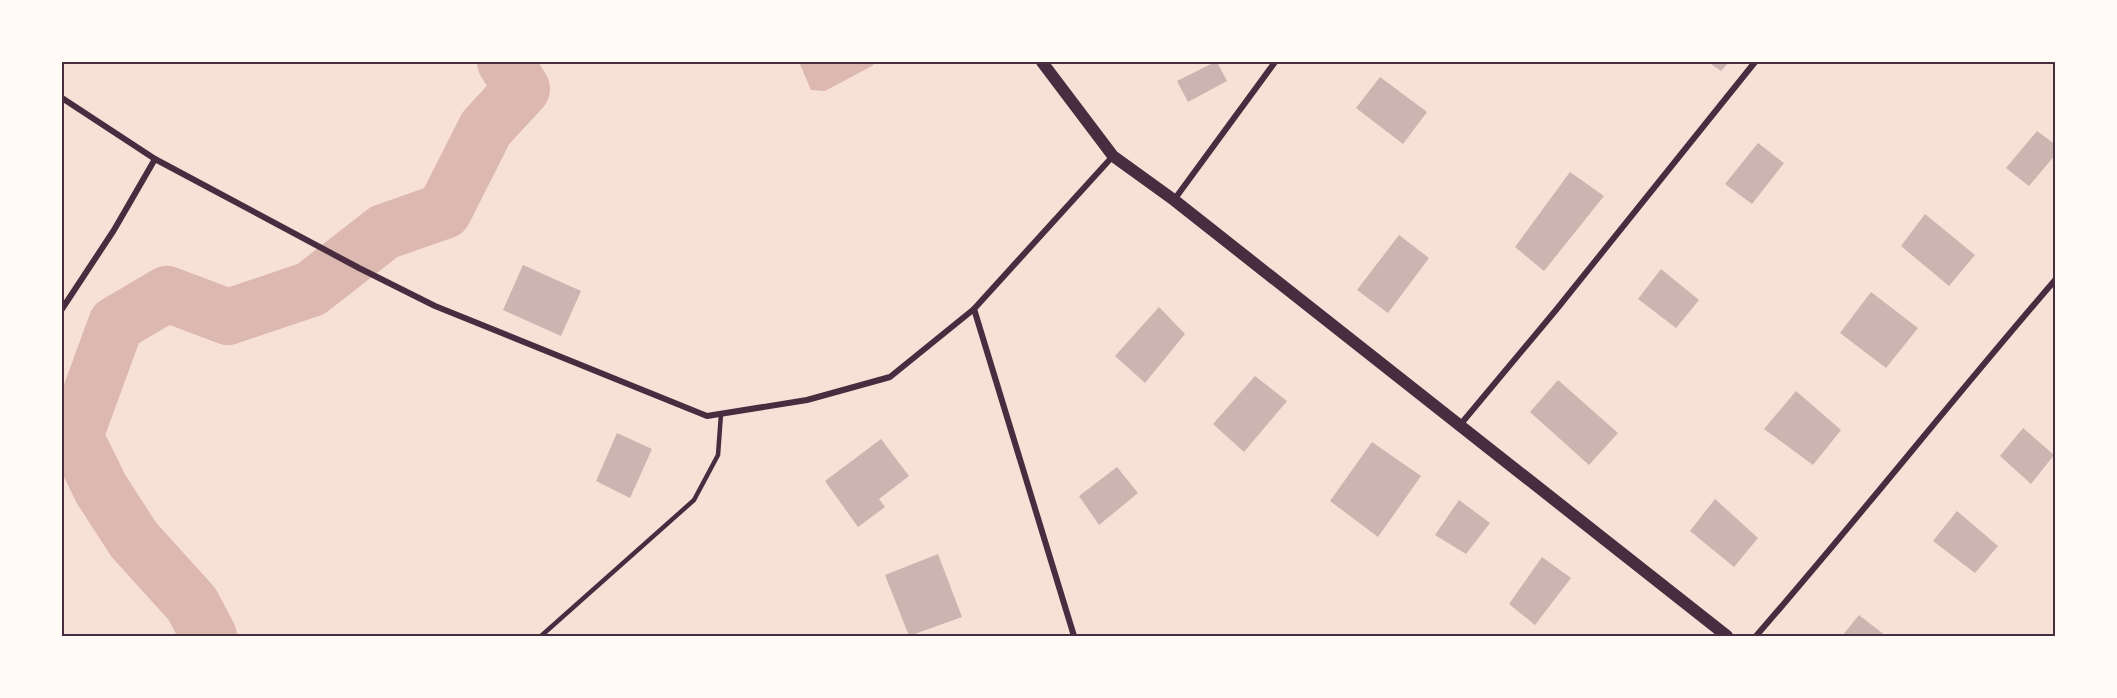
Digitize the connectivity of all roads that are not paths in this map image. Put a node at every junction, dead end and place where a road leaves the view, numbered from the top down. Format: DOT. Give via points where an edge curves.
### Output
graph roads {
  1 [pos="1042,62"];
  2 [pos="1275,62"];
  3 [pos="1755,62"];
  4 [pos="62,98"];
  5 [pos="1113,156"];
  6 [pos="155,159"];
  7 [pos="1174,200"];
  8 [pos="2055,279"];
  9 [pos="62,309"];
  10 [pos="974,309"];
  11 [pos="721,414"];
  12 [pos="1460,425"];
  13 [pos="541,636"];
  14 [pos="1074,636"];
  15 [pos="1727,636"];
  16 [pos="1756,636"];
  1 -- 5 [label="main road"];
  2 -- 7 [label="street"];
  3 -- 12 [label="street"];
  4 -- 6 [label="street"];
  5 -- 7 [label="main road"];
  5 -- 10 [label="street"];
  6 -- 9 [label="street"];
  6 -- 11 [label="street" via="435,306 707,416"];
  7 -- 12 [label="main road"];
  8 -- 16 [label="street"];
  10 -- 11 [label="street" via="890,377 807,400"];
  10 -- 14 [label="street"];
  11 -- 13 [label="lane" via="718,455 694,500"];
  12 -- 15 [label="main road"];
}
